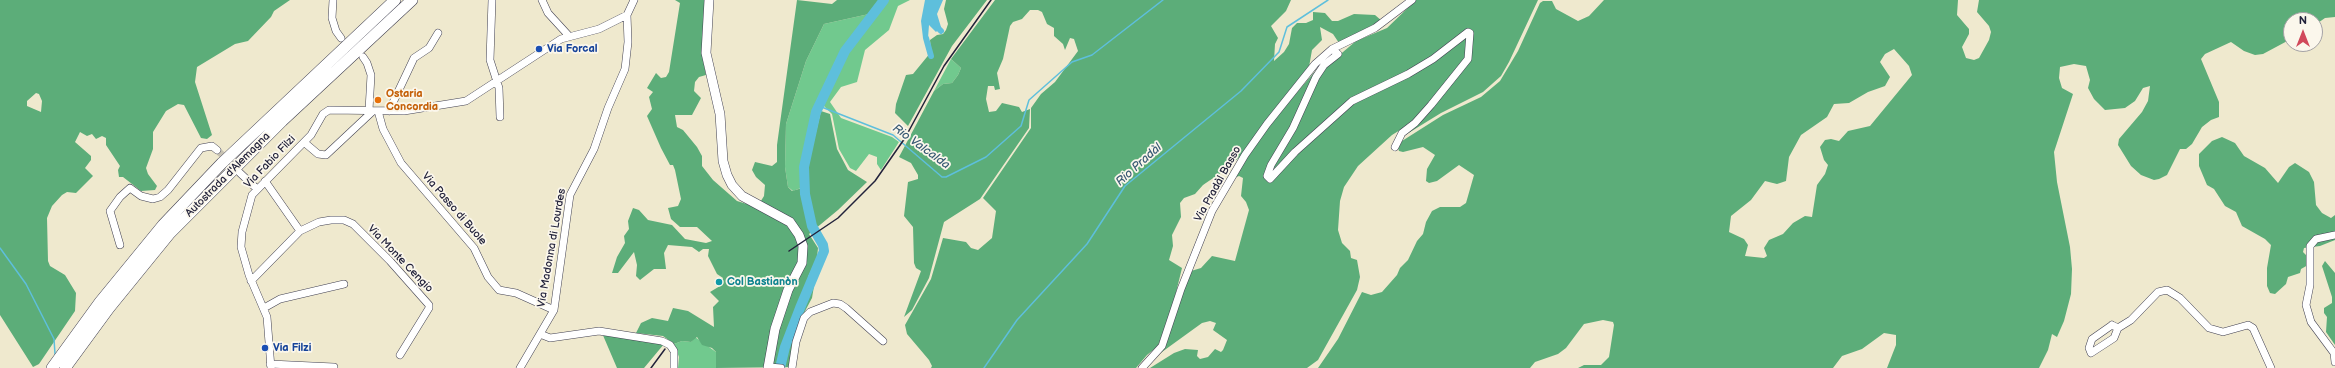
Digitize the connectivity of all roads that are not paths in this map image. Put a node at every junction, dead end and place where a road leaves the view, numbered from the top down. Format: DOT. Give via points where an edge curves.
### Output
graph roads {
  1 [pos="333,0"];
  2 [pos="388,0"];
  3 [pos="395,0"];
  4 [pos="412,0"];
  5 [pos="492,0"];
  6 [pos="542,0"];
  7 [pos="634,0"];
  8 [pos="709,0"];
  9 [pos="1412,0"];
  10 [pos="627,15"];
  11 [pos="359,33"];
  12 [pos="438,33"];
  13 [pos="569,36"];
  14 [pos="341,38"];
  15 [pos="1332,49"];
  16 [pos="363,57"];
  17 [pos="497,80"];
  18 [pos="373,111"];
  19 [pos="389,111"];
  20 [pos="500,117"];
  21 [pos="305,143"];
  22 [pos="1396,147"];
  23 [pos="217,150"];
  24 [pos="240,173"];
  25 [pos="265,181"];
  26 [pos="257,189"];
  27 [pos="300,231"];
  28 [pos="2335,235"];
  29 [pos="120,245"];
  30 [pos="251,281"];
  31 [pos="344,284"];
  32 [pos="264,308"];
  33 [pos="554,310"];
  34 [pos="2118,328"];
  35 [pos="540,334"];
  36 [pos="883,341"];
  37 [pos="75,344"];
  38 [pos="400,355"];
  39 [pos="2335,362"];
  40 [pos="271,366"];
  41 [pos="334,367"];
  42 [pos="52,368"];
  43 [pos="65,368"];
  44 [pos="520,368"];
  45 [pos="674,368"];
  46 [pos="771,368"];
  47 [pos="781,368"];
  48 [pos="792,368"];
  49 [pos="1142,368"];
  50 [pos="2271,368"];
  1 -- 14 [label="street" via="332,18"];
  2 -- 11 [label="highway"];
  3 -- 11 [label="highway, Autostrada d'Alemagna"];
  4 -- 37 [label="highway, Autostrada d'Alemagna" via="282,121 170,233"];
  5 -- 17 [label="street" via="490,60"];
  6 -- 13 [label="street" via="548,13"];
  7 -- 10 [label="street"];
  8 -- 46 [label="main road" via="706,53 720,114 726,171 732,185 742,196 790,222 799,235 803,250 801,267 782,306 773,338"];
  9 -- 15 [label="street, Via Pradàl Basso" via="1375,28"];
  10 -- 13 [label="street" via="599,29"];
  10 -- 33 [label="street, Via Madonna di Lourdes" via="625,69 592,154 570,195"];
  11 -- 37 [label="highway, Autostrada d'Alemagna" via="222,163 163,225 100,302"];
  12 -- 19 [label="street" via="430,48 414,58"];
  13 -- 17 [label="street"];
  15 -- 22 [label="street" via="1338,54 1324,65 1316,77 1293,128 1271,166 1267,176 1270,178 1352,101 1408,74 1470,33 1468,59 1432,104 1402,133"];
  15 -- 49 [label="street, Via Pradàl Basso" via="1315,64 1245,155 1206,224 1162,346"];
  16 -- 18 [label="street" via="371,75"];
  17 -- 19 [label="street" via="466,101"];
  17 -- 20 [label="street"];
  18 -- 19 [label="street"];
  18 -- 21 [label="street, Via Fabio Filzi" via="326,111"];
  18 -- 21 [label="street" via="326,155 318,154"];
  18 -- 33 [label="street, Via Passo di Buole" via="401,163 474,248 488,277 499,290 516,293"];
  21 -- 25 [label="street, Via Fabio Filzi"];
  23 -- 29 [label="street" via="212,146 201,148 160,197 153,199 141,196 130,188 120,197 110,211"];
  24 -- 26 [label="street"];
  25 -- 26 [label="street, Via Fabio Filzi"];
  25 -- 27 [label="street"];
  26 -- 30 [label="street, Via Fabio Filzi" via="248,203 241,247"];
  27 -- 30 [label="street, Via Monte Cengio"];
  27 -- 38 [label="street, Via Monte Cengio" via="319,222 331,220 344,220 353,224 429,305"];
  28 -- 39 [label="street" via="2316,238 2310,246 2310,285 2306,305 2311,322 2334,353"];
  30 -- 32 [label="street, Via Fabio Filzi"];
  31 -- 32 [label="street" via="280,299"];
  32 -- 40 [label="street, Via Fabio Filzi"];
  33 -- 35 [label="street, Via Madonna di Lourdes"];
  34 -- 50 [label="street" via="2131,320 2158,292 2167,290 2180,298 2209,328 2223,332 2248,326 2253,328"];
  35 -- 44 [label="street, Via Madonna di Lourdes"];
  35 -- 45 [label="street" via="550,338 599,331 662,341 670,344 674,351"];
  36 -- 48 [label="street" via="840,304 833,303 810,312 804,318 796,342"];
  37 -- 42 [label="highway, Autostrada d'Alemagna"];
  37 -- 43 [label="highway, Autostrada d'Alemagna"];
  40 -- 41 [label="street"];
  46 -- 47 [label="street"];
}
